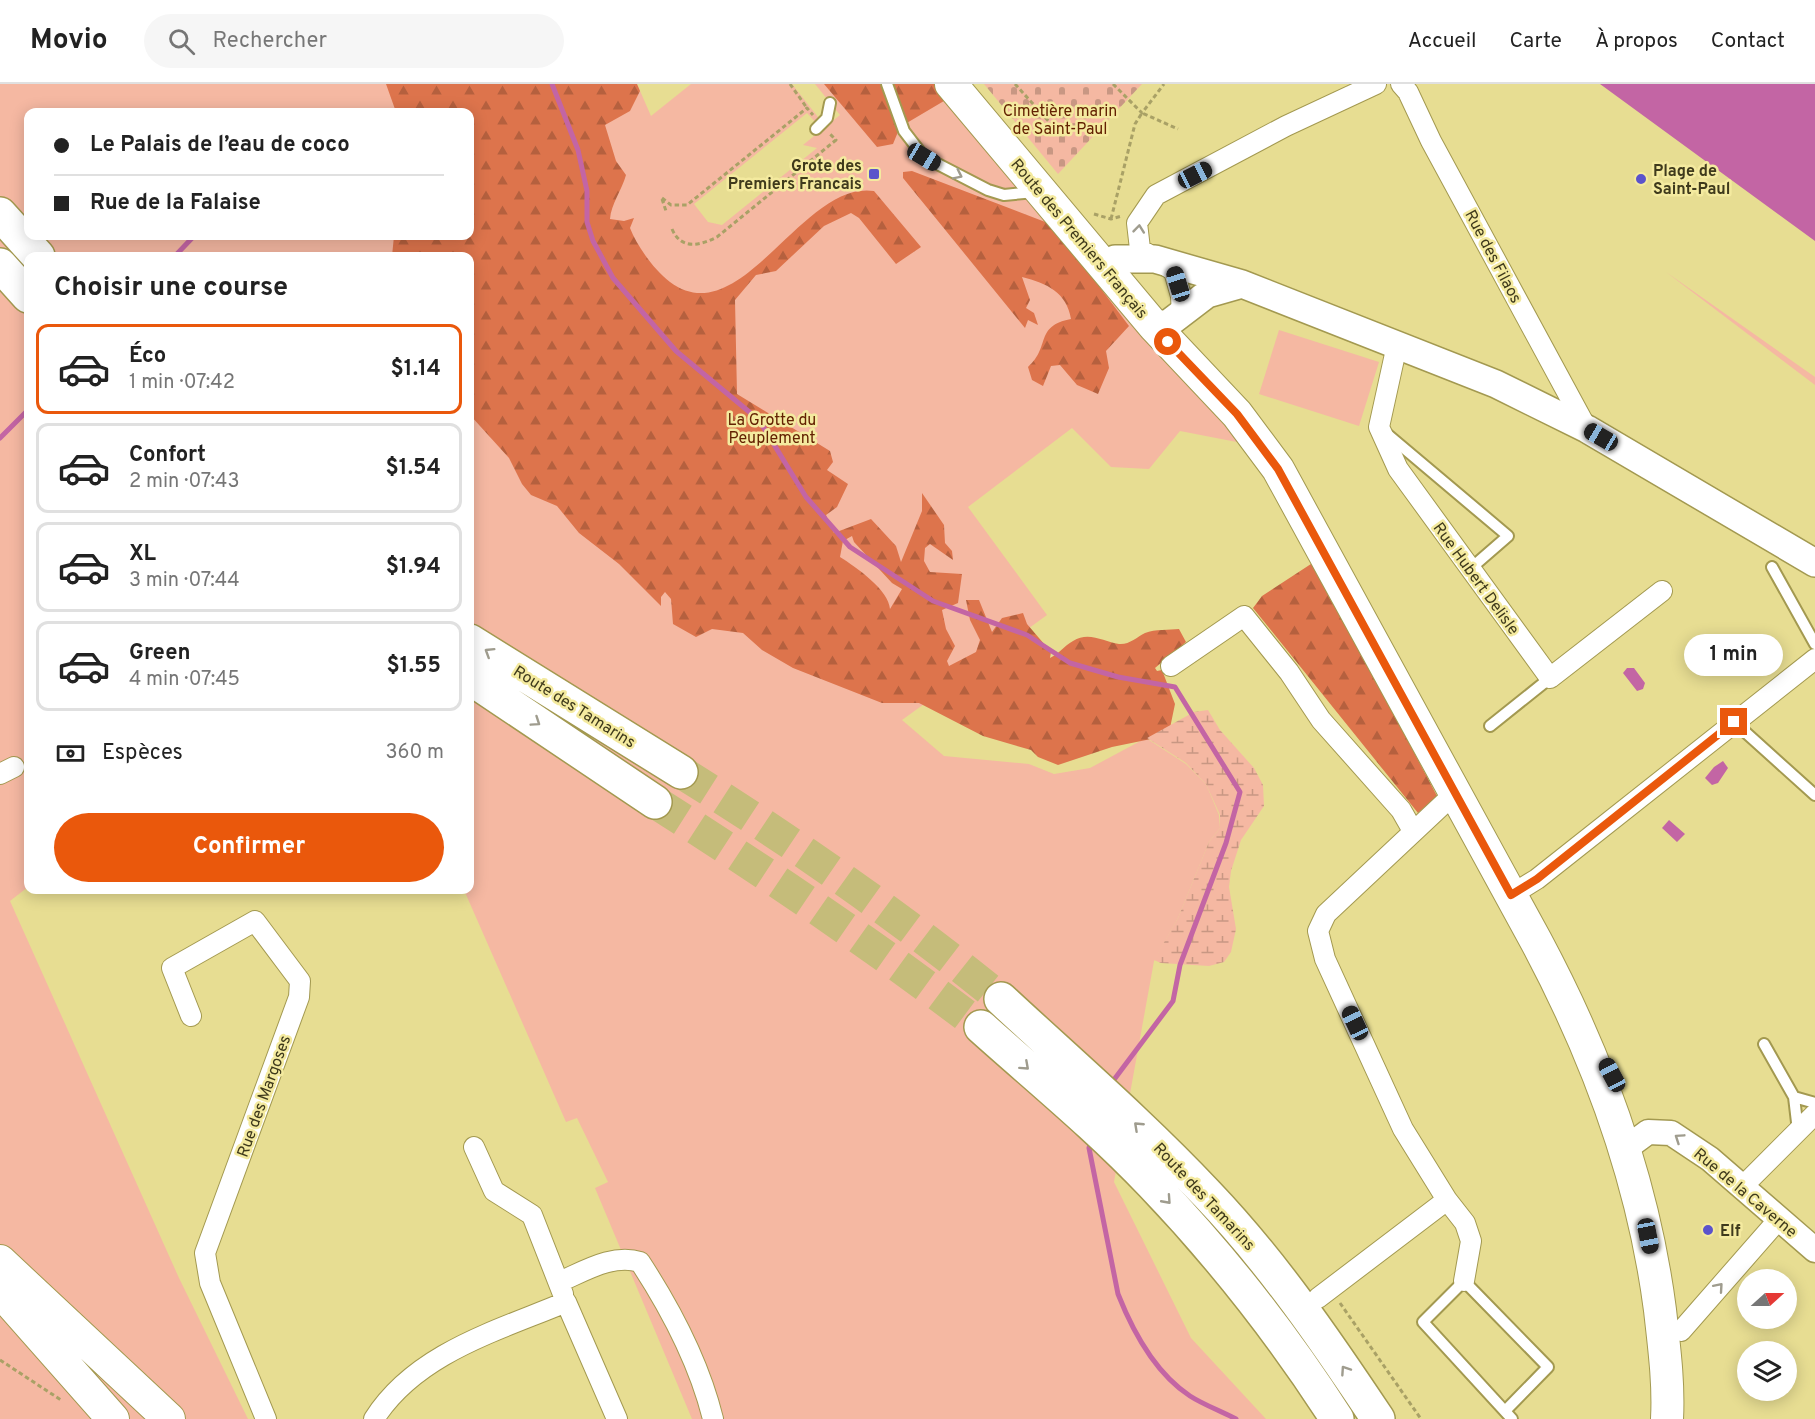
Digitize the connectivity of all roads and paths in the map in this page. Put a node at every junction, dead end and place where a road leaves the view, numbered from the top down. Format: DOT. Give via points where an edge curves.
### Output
graph roads {
  1 [pos="790,84"];
  2 [pos="887,84"];
  3 [pos="951,84"];
  4 [pos="969,84"];
  5 [pos="1015,84"];
  6 [pos="1113,84"];
  7 [pos="1164,84"];
  8 [pos="1376,84"];
  9 [pos="1401,84"];
  10 [pos="830,103"];
  11 [pos="807,108"];
  12 [pos="1142,113"];
  13 [pos="813,115"];
  14 [pos="816,129"];
  15 [pos="1178,129"];
  16 [pos="830,134"];
  17 [pos="1062,136"];
  18 [pos="1043,192"];
  19 [pos="1151,201"];
  20 [pos="666,211"];
  21 [pos="1091,212"];
  22 [pos="0,214"];
  23 [pos="1111,219"];
  24 [pos="672,229"];
  25 [pos="34,252"];
  26 [pos="1115,259"];
  27 [pos="1155,259"];
  28 [pos="0,265"];
  29 [pos="1242,284"];
  30 [pos="24,292"];
  31 [pos="1168,321"];
  32 [pos="1397,345"];
  33 [pos="1380,427"];
  34 [pos="1587,429"];
  35 [pos="1815,563"];
  36 [pos="1772,567"];
  37 [pos="1470,569"];
  38 [pos="1662,591"];
  39 [pos="474,643"];
  40 [pos="1815,644"];
  41 [pos="1815,659"];
  42 [pos="1171,666"];
  43 [pos="1550,678"];
  44 [pos="474,681"];
  45 [pos="1734,722"];
  46 [pos="1490,726"];
  47 [pos="681,772"];
  48 [pos="1455,793"];
  49 [pos="1815,795"];
  50 [pos="655,802"];
  51 [pos="1413,831"];
  52 [pos="1511,895"];
  53 [pos="1001,999"];
  54 [pos="191,1016"];
  55 [pos="981,1028"];
  56 [pos="1764,1044"];
  57 [pos="1794,1097"];
  58 [pos="1815,1103"];
  59 [pos="1815,1114"];
  60 [pos="1798,1132"];
  61 [pos="1633,1142"];
  62 [pos="474,1148"];
  63 [pos="1741,1188"];
  64 [pos="1447,1200"];
  65 [pos="1779,1219"];
  66 [pos="1815,1250"];
  67 [pos="0,1262"];
  68 [pos="1464,1281"];
  69 [pos="559,1282"];
  70 [pos="0,1291"];
  71 [pos="1324,1294"];
  72 [pos="566,1302"];
  73 [pos="1681,1331"];
  74 [pos="0,1360"];
  75 [pos="63,1401"];
  76 [pos="1509,1415"];
  77 [pos="94,1419"];
  78 [pos="113,1419"];
  79 [pos="137,1419"];
  80 [pos="169,1419"];
  81 [pos="266,1419"];
  82 [pos="374,1419"];
  83 [pos="617,1419"];
  84 [pos="713,1419"];
  85 [pos="1337,1419"];
  86 [pos="1378,1419"];
  87 [pos="1421,1419"];
  88 [pos="1667,1419"];
  89 [pos="1683,1419"];
  1 -- 11 [label="path"];
  2 -- 18 [label="lane, one-way" via="904,132 924,157 1004,195"];
  3 -- 18 [label="main road, Route des Premiers Français"];
  4 -- 26 [label="main road, Route des Premiers Français"];
  5 -- 17 [label="path"];
  6 -- 12 [label="path"];
  7 -- 12 [label="path"];
  8 -- 19 [label="street" via="1286,126"];
  9 -- 34 [label="street, Rue des Filaos"];
  10 -- 14 [label="lane" via="827,118"];
  11 -- 13 [label="path"];
  11 -- 20 [label="path" via="687,204 671,205 662,198"];
  12 -- 15 [label="path"];
  12 -- 23 [label="path" via="1135,124"];
  16 -- 24 [label="path" via="836,141 717,237 705,243 685,244 676,240"];
  18 -- 31 [label="main road, Route des Premiers Français"];
  19 -- 23 [label="path"];
  27 -- 19 [label="street, one-way" via="1140,249 1137,235 1137,224"];
  21 -- 23 [label="path"];
  22 -- 25 [label="highway"];
  26 -- 27 [label="main road"];
  26 -- 31 [label="main road, Route des Premiers Français"];
  27 -- 29 [label="main road"];
  27 -- 31 [label="street" via="1174,272 1181,296"];
  28 -- 30 [label="highway"];
  29 -- 31 [label="main road" via="1208,294"];
  29 -- 32 [label="main road"];
  31 -- 48 [label="main road, Route des Premiers Français" via="1278,469"];
  32 -- 33 [label="street"];
  32 -- 34 [label="main road" via="1496,384"];
  33 -- 37 [label="street, Rue Hubert Delisle" via="1398,469"];
  33 -- 37 [label="lane" via="1508,536"];
  34 -- 35 [label="main road"];
  36 -- 40 [label="lane"];
  37 -- 43 [label="street, Rue Hubert Delisle"];
  38 -- 43 [label="street"];
  47 -- 39 [label="highway, Route des Tamarins, one-way"];
  41 -- 45 [label="street"];
  42 -- 51 [label="street" via="1244,616 1321,720 1401,810"];
  43 -- 46 [label="lane"];
  44 -- 50 [label="highway, Route des Tamarins, one-way"];
  45 -- 49 [label="lane"];
  45 -- 52 [label="street" via="1537,879"];
  48 -- 51 [label="street"];
  48 -- 52 [label="main road, Route des Premiers Français"];
  51 -- 64 [label="street" via="1326,914 1318,931 1325,959 1403,1129"];
  52 -- 61 [label="main road, Route des Premiers Français" via="1561,988 1605,1091"];
  86 -- 53 [label="highway, Route des Tamarins, one-way" via="1310,1320 1227,1216 1160,1147"];
  54 -- 81 [label="street, Rue des Margoses" via="172,968 255,921 300,981 299,997 205,1253 210,1283"];
  55 -- 85 [label="highway, Route des Tamarins, one-way" via="1152,1184 1277,1332"];
  56 -- 57 [label="lane"];
  57 -- 58 [label="lane"];
  57 -- 60 [label="lane"];
  59 -- 60 [label="street"];
  60 -- 63 [label="street"];
  63 -- 61 [label="street, Rue de la Caverne, one-way" via="1710,1159 1671,1133 1648,1132"];
  61 -- 73 [label="main road, Route des Premiers Français" via="1662,1211"];
  61 -- 88 [label="main road, Route des Premiers Français" via="1655,1272"];
  62 -- 69 [label="street" via="494,1191 532,1215"];
  63 -- 65 [label="street, Rue de la Caverne"];
  64 -- 68 [label="street" via="1465,1223 1471,1241"];
  64 -- 71 [label="street"];
  65 -- 66 [label="street, Rue de la Caverne"];
  73 -- 65 [label="street, one-way"];
  67 -- 79 [label="main road"];
  67 -- 80 [label="main road"];
  68 -- 76 [label="lane" via="1548,1367"];
  68 -- 76 [label="lane" via="1423,1322"];
  69 -- 72 [label="street"];
  69 -- 84 [label="street" via="615,1260 629,1258 640,1262 696,1362"];
  70 -- 77 [label="main road"];
  70 -- 78 [label="main road"];
  71 -- 87 [label="path"];
  72 -- 82 [label="street" via="440,1356 391,1395"];
  72 -- 83 [label="street"];
  73 -- 89 [label="main road, Route des Premiers Français"];
  74 -- 75 [label="path"];
}
